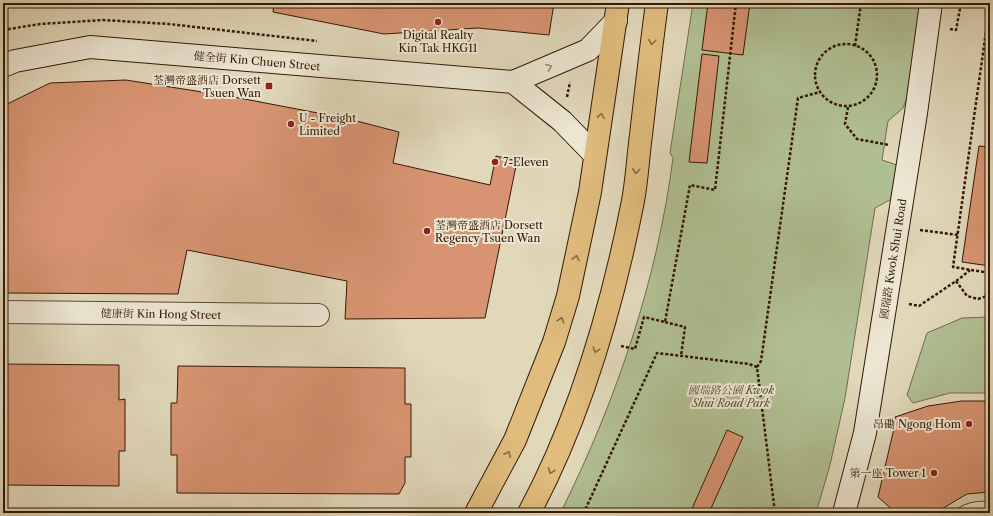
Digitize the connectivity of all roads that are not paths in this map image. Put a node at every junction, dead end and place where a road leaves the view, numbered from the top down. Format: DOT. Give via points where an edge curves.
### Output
graph roads {
  1 [pos="657,3"];
  2 [pos="931,3"];
  3 [pos="617,12"];
  4 [pos="3,66"];
  5 [pos="513,82"];
  6 [pos="595,155"];
  7 [pos="3,312"];
  8 [pos="318,316"];
  9 [pos="990,508"];
  10 [pos="476,513"];
  11 [pos="530,513"];
  12 [pos="844,513"];
  13 [pos="962,513"];
  1 -- 11 [label="main road, one-way" via="633,200 607,312 576,408 547,480"];
  2 -- 12 [label="street, 國瑞路 Kwok Shui Road" via="865,433"];
  5 -- 3 [label="street, 健全街 Kin Chuen Street, one-way" via="588,50"];
  6 -- 3 [label="main road, one-way"];
  4 -- 5 [label="street, 健全街 Kin Chuen Street" via="90,47"];
  5 -- 6 [label="street" via="562,121"];
  10 -- 6 [label="main road, one-way" via="515,440 554,342 568,296 590,192"];
  7 -- 8 [label="street, 健康街 Kin Hong Street"];
  9 -- 13 [label="lane" via="979,506"];
}
